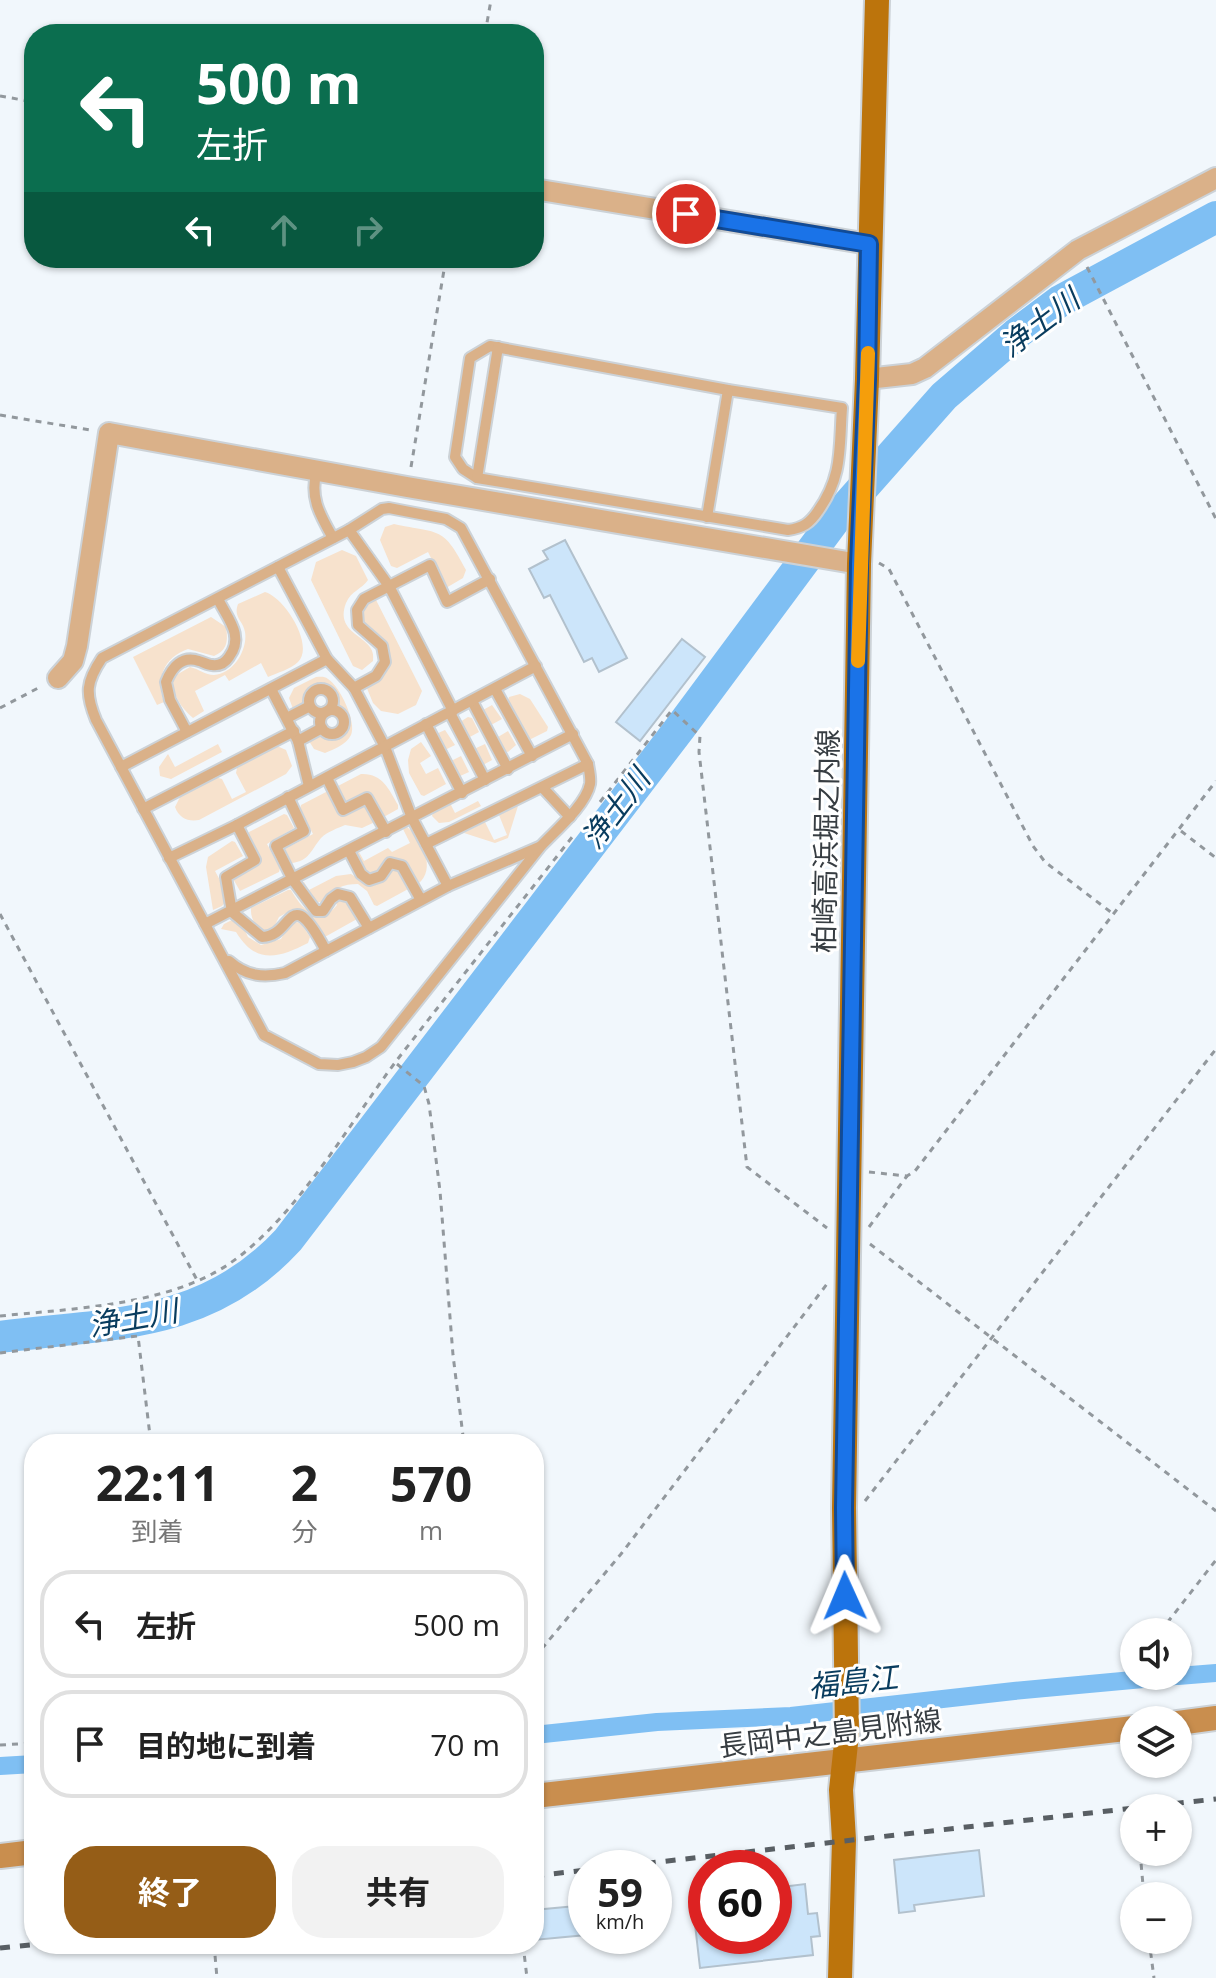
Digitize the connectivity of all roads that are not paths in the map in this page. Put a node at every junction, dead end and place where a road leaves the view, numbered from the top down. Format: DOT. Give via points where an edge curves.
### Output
graph roads {
  1 [pos="877,0"];
  2 [pos="1216,178"];
  3 [pos="544,191"];
  4 [pos="869,244"];
  5 [pos="498,347"];
  6 [pos="867,379"];
  7 [pos="728,390"];
  8 [pos="842,408"];
  9 [pos="866,411"];
  10 [pos="317,470"];
  11 [pos="477,478"];
  12 [pos="707,517"];
  13 [pos="349,530"];
  14 [pos="333,538"];
  15 [pos="859,564"];
  16 [pos="278,567"];
  17 [pos="490,579"];
  18 [pos="389,586"];
  19 [pos="218,599"];
  20 [pos="327,659"];
  21 [pos="536,666"];
  22 [pos="58,678"];
  23 [pos="354,688"];
  24 [pos="271,689"];
  25 [pos="495,689"];
  26 [pos="472,701"];
  27 [pos="310,706"];
  28 [pos="327,712"];
  29 [pos="451,712"];
  30 [pos="287,718"];
  31 [pos="426,724"];
  32 [pos="322,728"];
  33 [pos="187,732"];
  34 [pos="573,734"];
  35 [pos="296,736"];
  36 [pos="385,747"];
  37 [pos="532,756"];
  38 [pos="588,764"];
  39 [pos="121,767"];
  40 [pos="508,769"];
  41 [pos="327,778"];
  42 [pos="485,780"];
  43 [pos="309,786"];
  44 [pos="543,788"];
  45 [pos="462,793"];
  46 [pos="288,797"];
  47 [pos="143,809"];
  48 [pos="570,817"];
  49 [pos="412,818"];
  50 [pos="237,825"];
  51 [pos="386,832"];
  52 [pos="426,844"];
  53 [pos="541,846"];
  54 [pos="349,851"];
  55 [pos="169,858"];
  56 [pos="293,880"];
  57 [pos="448,886"];
  58 [pos="421,900"];
  59 [pos="232,912"];
  60 [pos="205,924"];
  61 [pos="369,928"];
  62 [pos="326,951"];
  63 [pos="224,956"];
  64 [pos="1216,1718"];
  65 [pos="1192,1721"];
  66 [pos="1120,1729"];
  67 [pos="844,1761"];
  68 [pos="544,1795"];
  69 [pos="24,1853"];
  70 [pos="0,1856"];
  71 [pos="840,1978"];
  1 -- 4 [label="main road, 柏崎高浜堀之内線"];
  2 -- 6 [label="street" via="1078,250 925,368"];
  3 -- 4 [label="street"];
  4 -- 6 [label="main road, 柏崎高浜堀之内線"];
  5 -- 7 [label="lane"];
  5 -- 11 [label="lane"];
  5 -- 11 [label="lane" via="470,358 455,457"];
  6 -- 9 [label="main road, 柏崎高浜堀之内線"];
  7 -- 8 [label="lane"];
  7 -- 12 [label="lane"];
  8 -- 9 [label="lane"];
  8 -- 12 [label="lane" via="837,476 807,525 788,530"];
  9 -- 15 [label="main road, 柏崎高浜堀之内線"];
  10 -- 14 [label="lane" via="316,507"];
  10 -- 15 [label="street"];
  10 -- 22 [label="street" via="109,433 79,636 73,661"];
  11 -- 12 [label="lane"];
  13 -- 14 [label="lane"];
  13 -- 17 [label="lane" via="389,508 446,519 461,528"];
  13 -- 18 [label="lane"];
  14 -- 16 [label="lane"];
  15 -- 67 [label="main road, 柏崎高浜堀之内線"];
  16 -- 19 [label="lane"];
  16 -- 20 [label="lane"];
  17 -- 18 [label="lane" via="447,602 430,565"];
  17 -- 21 [label="lane"];
  18 -- 23 [label="lane" via="364,599 357,610 358,625 382,646 385,662 376,676"];
  18 -- 29 [label="lane"];
  19 -- 33 [label="lane" via="236,633 234,649 225,662 212,665 182,660 166,682"];
  19 -- 39 [label="lane" via="102,658 92,674 91,708"];
  20 -- 23 [label="lane"];
  20 -- 24 [label="lane"];
  21 -- 25 [label="lane"];
  21 -- 34 [label="lane"];
  23 -- 36 [label="lane"];
  24 -- 30 [label="lane"];
  24 -- 33 [label="lane"];
  25 -- 26 [label="lane"];
  25 -- 37 [label="lane"];
  26 -- 29 [label="lane"];
  26 -- 40 [label="lane"];
  27 -- 28 [label="lane"];
  27 -- 28 [label="lane" via="313,692 322,689 333,698"];
  27 -- 30 [label="lane"];
  28 -- 32 [label="lane"];
  28 -- 32 [label="lane" via="341,714 344,724 335,734"];
  29 -- 31 [label="lane"];
  29 -- 42 [label="lane"];
  30 -- 35 [label="lane"];
  31 -- 36 [label="lane"];
  31 -- 45 [label="lane"];
  32 -- 35 [label="lane"];
  33 -- 39 [label="lane"];
  34 -- 37 [label="lane"];
  34 -- 38 [label="lane"];
  35 -- 43 [label="lane"];
  35 -- 47 [label="lane"];
  36 -- 41 [label="lane"];
  36 -- 49 [label="lane"];
  37 -- 40 [label="lane"];
  38 -- 44 [label="lane"];
  38 -- 48 [label="lane" via="590,783"];
  39 -- 47 [label="lane"];
  40 -- 42 [label="lane"];
  41 -- 43 [label="lane"];
  41 -- 51 [label="lane" via="343,810 367,798"];
  42 -- 45 [label="lane"];
  43 -- 46 [label="lane"];
  44 -- 48 [label="lane"];
  44 -- 52 [label="lane"];
  45 -- 49 [label="lane"];
  46 -- 50 [label="lane"];
  46 -- 56 [label="lane" via="304,831 276,846"];
  47 -- 55 [label="lane"];
  48 -- 53 [label="lane"];
  49 -- 51 [label="lane"];
  49 -- 52 [label="lane"];
  50 -- 55 [label="lane"];
  50 -- 59 [label="lane" via="255,860 226,877"];
  51 -- 54 [label="lane"];
  52 -- 57 [label="lane"];
  53 -- 57 [label="lane"];
  53 -- 63 [label="lane" via="381,1047 353,1062 319,1064 264,1035"];
  54 -- 56 [label="lane"];
  54 -- 58 [label="lane" via="369,880 381,876 390,863 402,866"];
  55 -- 60 [label="lane"];
  56 -- 59 [label="lane"];
  56 -- 61 [label="lane" via="316,911 323,911 338,894 350,897"];
  57 -- 58 [label="lane"];
  58 -- 61 [label="lane"];
  59 -- 60 [label="lane"];
  59 -- 62 [label="lane" via="262,937 273,936 292,916 306,918"];
  60 -- 63 [label="lane"];
  61 -- 62 [label="lane"];
  62 -- 63 [label="lane" via="272,976 248,974"];
  64 -- 65 [label="main road"];
  66 -- 67 [label="main road, 長岡中之島見附線"];
  67 -- 68 [label="main road, 長岡中之島見附線"];
  67 -- 71 [label="main road"];
  69 -- 70 [label="main road"];
}
